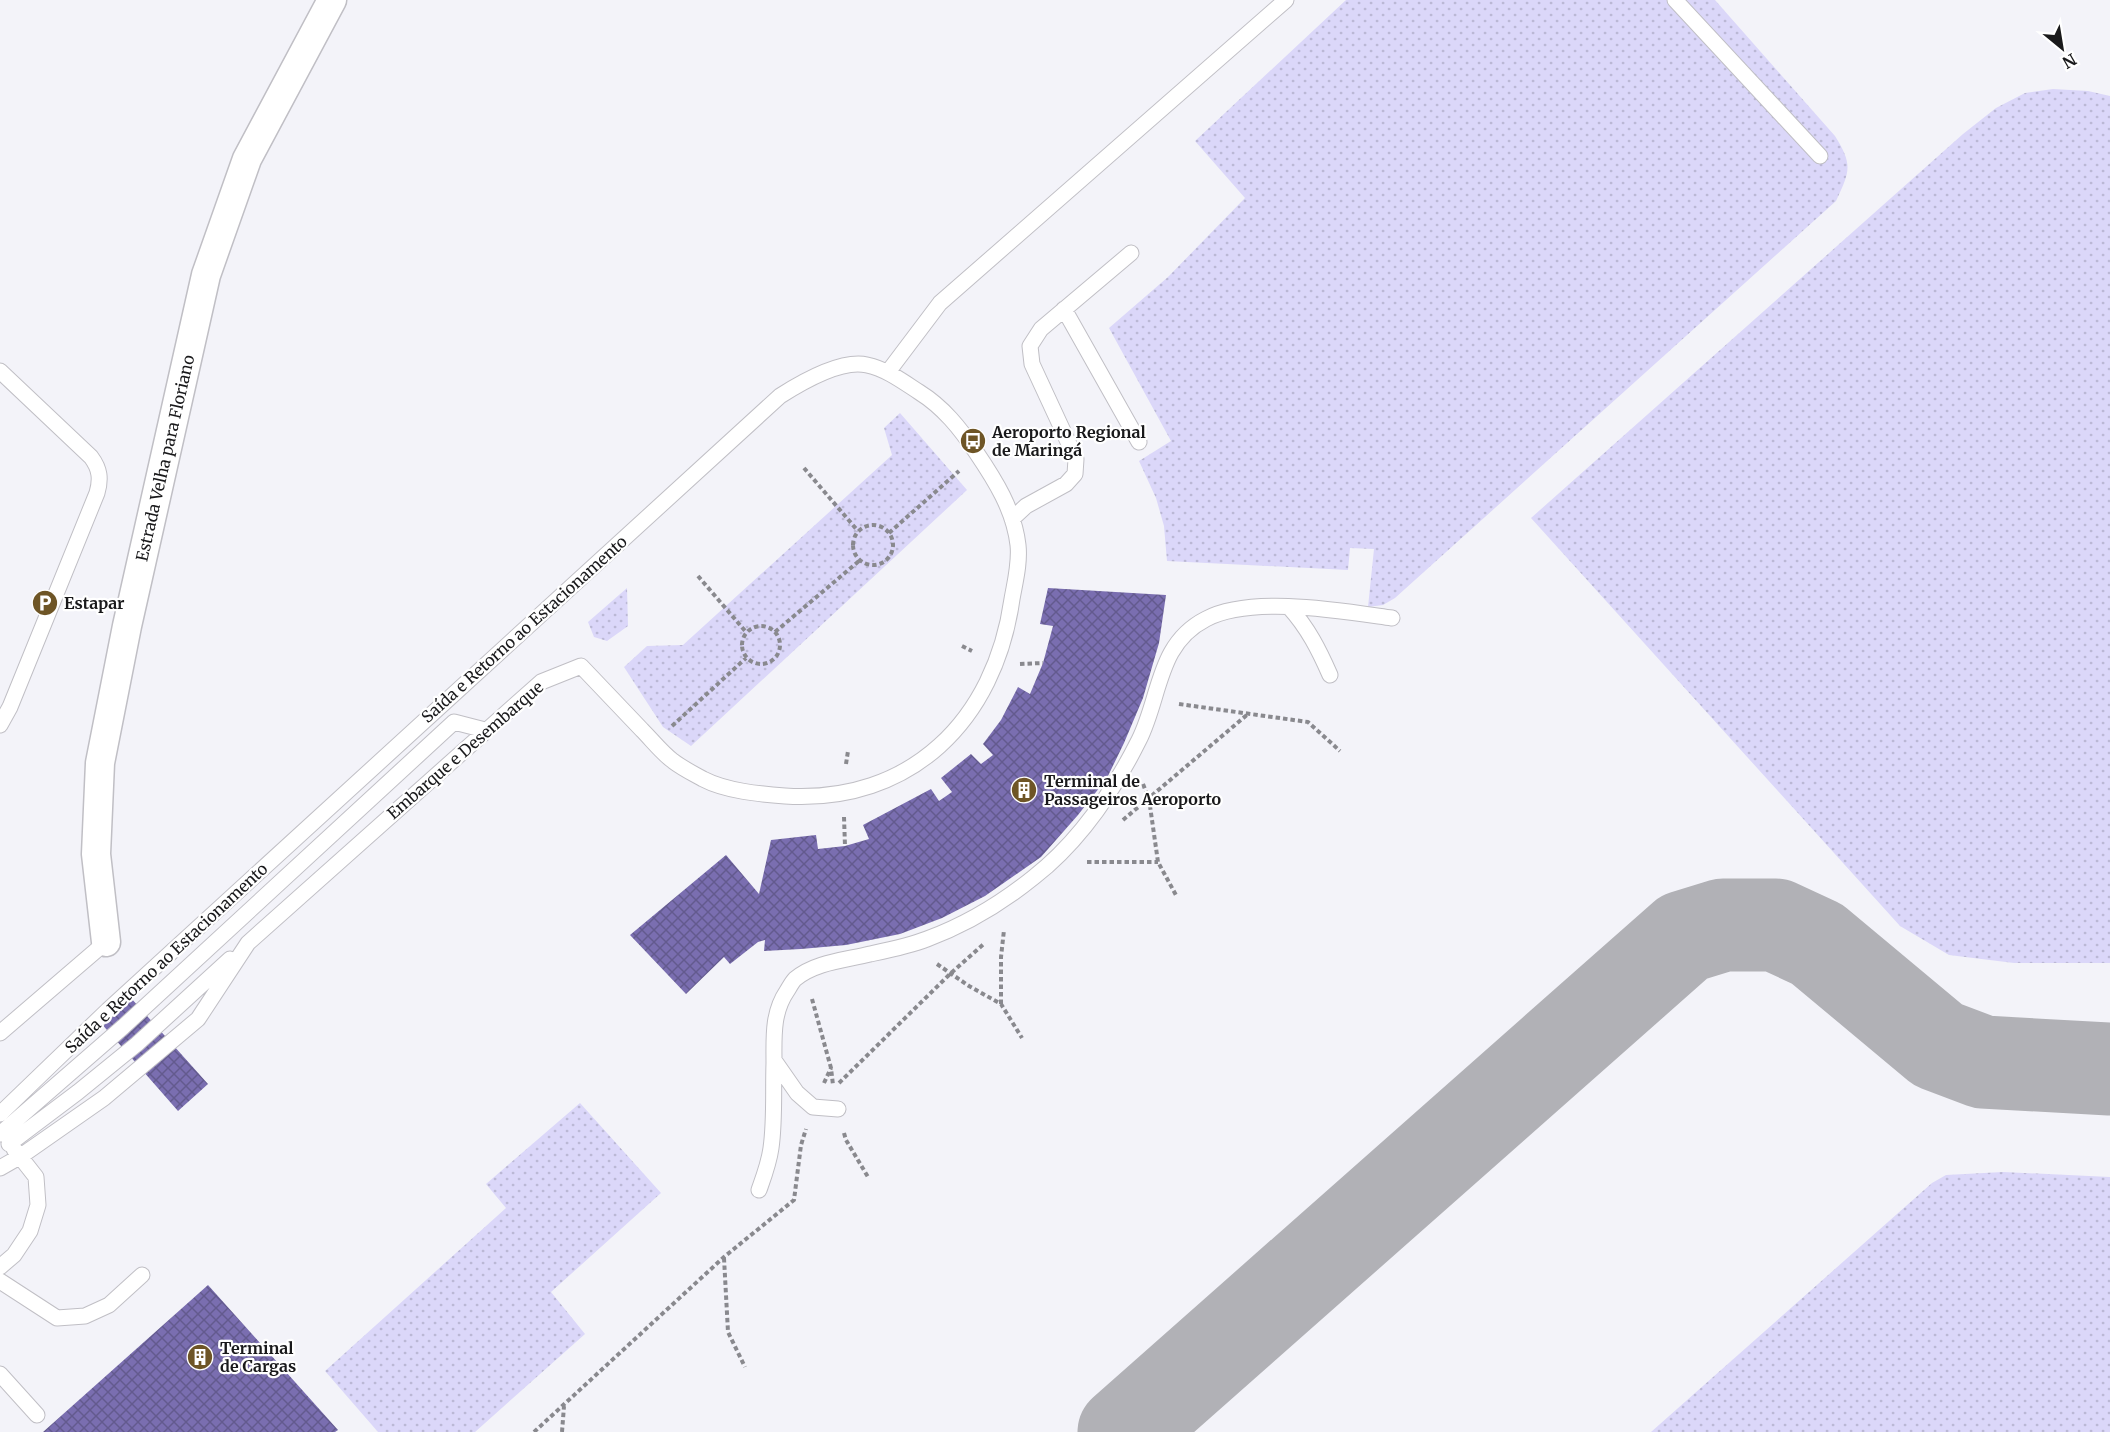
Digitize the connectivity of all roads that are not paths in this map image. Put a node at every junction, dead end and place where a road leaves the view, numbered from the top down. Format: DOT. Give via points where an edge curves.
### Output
graph roads {
  1 [pos="332,0"];
  2 [pos="1286,0"];
  3 [pos="1675,0"];
  4 [pos="1820,156"];
  5 [pos="1131,253"];
  6 [pos="1064,309"];
  7 [pos="0,371"];
  8 [pos="888,372"];
  9 [pos="1139,442"];
  10 [pos="1012,519"];
  11 [pos="1016,572"];
  12 [pos="1289,608"];
  13 [pos="1392,618"];
  14 [pos="1330,675"];
  15 [pos="5,704"];
  16 [pos="431,714"];
  17 [pos="454,722"];
  18 [pos="0,725"];
  19 [pos="485,730"];
  20 [pos="106,942"];
  21 [pos="248,943"];
  22 [pos="0,1033"];
  23 [pos="774,1060"];
  24 [pos="838,1109"];
  25 [pos="0,1114"];
  26 [pos="3,1137"];
  27 [pos="21,1156"];
  28 [pos="0,1168"];
  29 [pos="759,1190"];
  30 [pos="0,1267"];
  31 [pos="142,1275"];
  32 [pos="0,1281"];
  33 [pos="0,1374"];
  34 [pos="37,1415"];
  1 -- 20 [label="street, Estrada Velha para Floriano" via="247,159 206,275 100,763 96,854"];
  2 -- 8 [label="lane" via="940,303"];
  3 -- 4 [label="lane"];
  5 -- 6 [label="lane"];
  6 -- 9 [label="lane"];
  6 -- 10 [label="lane" via="1041,329 1030,346 1032,364 1076,459 1075,474"];
  7 -- 15 [label="lane" via="91,457 100,477 97,493"];
  8 -- 10 [label="lane, Saída e Retorno ao Estacionamento" via="938,403 978,455 1005,499"];
  8 -- 16 [label="lane, Saída e Retorno ao Estacionamento" via="864,364 833,368 780,396"];
  10 -- 11 [label="lane, Saída e Retorno ao Estacionamento" via="1018,547"];
  11 -- 19 [label="lane, Embarque e Desembarque" via="1008,630 998,660 965,720 918,763 890,779 844,793 803,797 754,794 706,781 674,762 581,666 541,682"];
  12 -- 13 [label="lane"];
  12 -- 14 [label="lane" via="1304,624"];
  12 -- 23 [label="lane" via="1270,605 1230,611 1192,626 1171,649 1155,700 1131,755 1102,804 1054,860 951,930 909,945 819,966 795,979 776,1017"];
  15 -- 18 [label="lane"];
  16 -- 17 [label="lane"];
  16 -- 25 [label="lane, Saída e Retorno ao Estacionamento"];
  17 -- 19 [label="lane, Saída e Retorno ao Estacionamento"];
  17 -- 26 [label="lane, Saída e Retorno ao Estacionamento"];
  19 -- 21 [label="lane, Embarque e Desembarque"];
  20 -- 22 [label="lane"];
  21 -- 26 [label="lane, Embarque e Desembarque" via="78,1092"];
  21 -- 27 [label="lane, Embarque e Desembarque" via="198,1019 104,1098"];
  23 -- 24 [label="lane" via="797,1093 813,1107"];
  23 -- 29 [label="lane" via="772,1146"];
  26 -- 27 [label="lane"];
  27 -- 28 [label="lane, Embarque e Desembarque"];
  27 -- 30 [label="lane" via="36,1177 39,1205 30,1231 14,1255"];
  31 -- 32 [label="lane" via="108,1305 85,1316 57,1318"];
  33 -- 34 [label="lane"];
}
